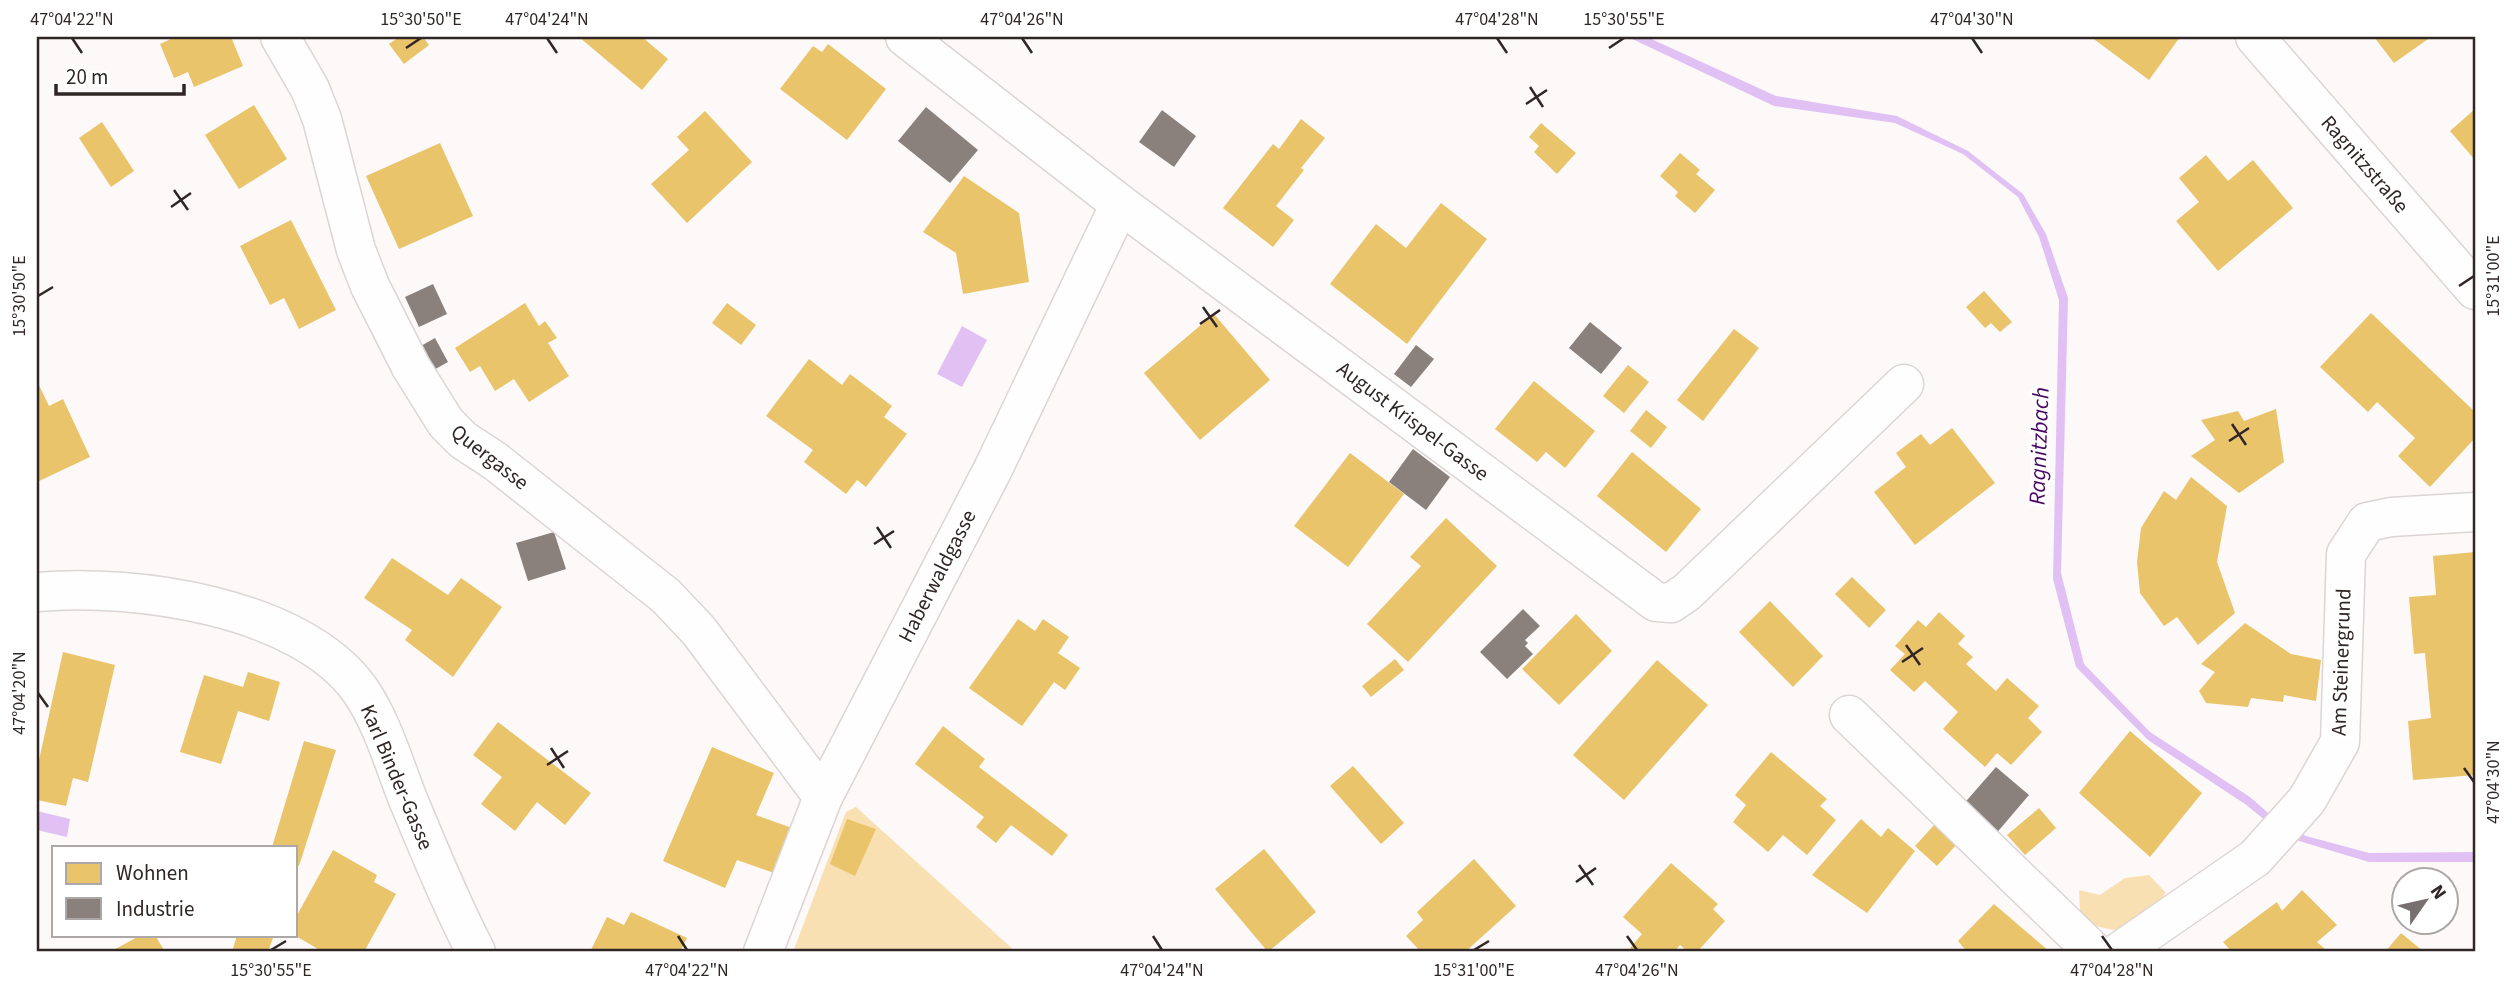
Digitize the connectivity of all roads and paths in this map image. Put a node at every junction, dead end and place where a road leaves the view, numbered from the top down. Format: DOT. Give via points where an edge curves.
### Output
graph roads {
  1 [pos="280,37"];
  2 [pos="905,37"];
  3 [pos="2256,37"];
  4 [pos="1120,204"];
  5 [pos="2475,290"];
  6 [pos="1904,384"];
  7 [pos="2475,512"];
  8 [pos="37,592"];
  9 [pos="1849,715"];
  10 [pos="823,797"];
  11 [pos="2117,951"];
  12 [pos="476,952"];
  13 [pos="763,952"];
  1 -- 10 [label="street, Quergasse" via="322,119 356,250 370,286 446,423 666,596 699,631"];
  2 -- 4 [label="street, August Krispel-Gasse"];
  3 -- 5 [label="street, Ragnitzstraße"];
  4 -- 6 [label="street, August Krispel-Gasse" via="1656,602 1671,603 1687,592"];
  4 -- 10 [label="street, Haberwaldgasse" via="993,469"];
  7 -- 11 [label="street, Am Steinergrund" via="2367,522 2346,554 2340,742 2307,800 2255,859"];
  8 -- 12 [label="street, Karl Binder-Gasse" via="73,589 173,598 259,619 322,652 359,689 378,722 443,887"];
  9 -- 11 [label="street, Am Steinergrund"];
  10 -- 13 [label="street, Haberwaldgasse"];
}
